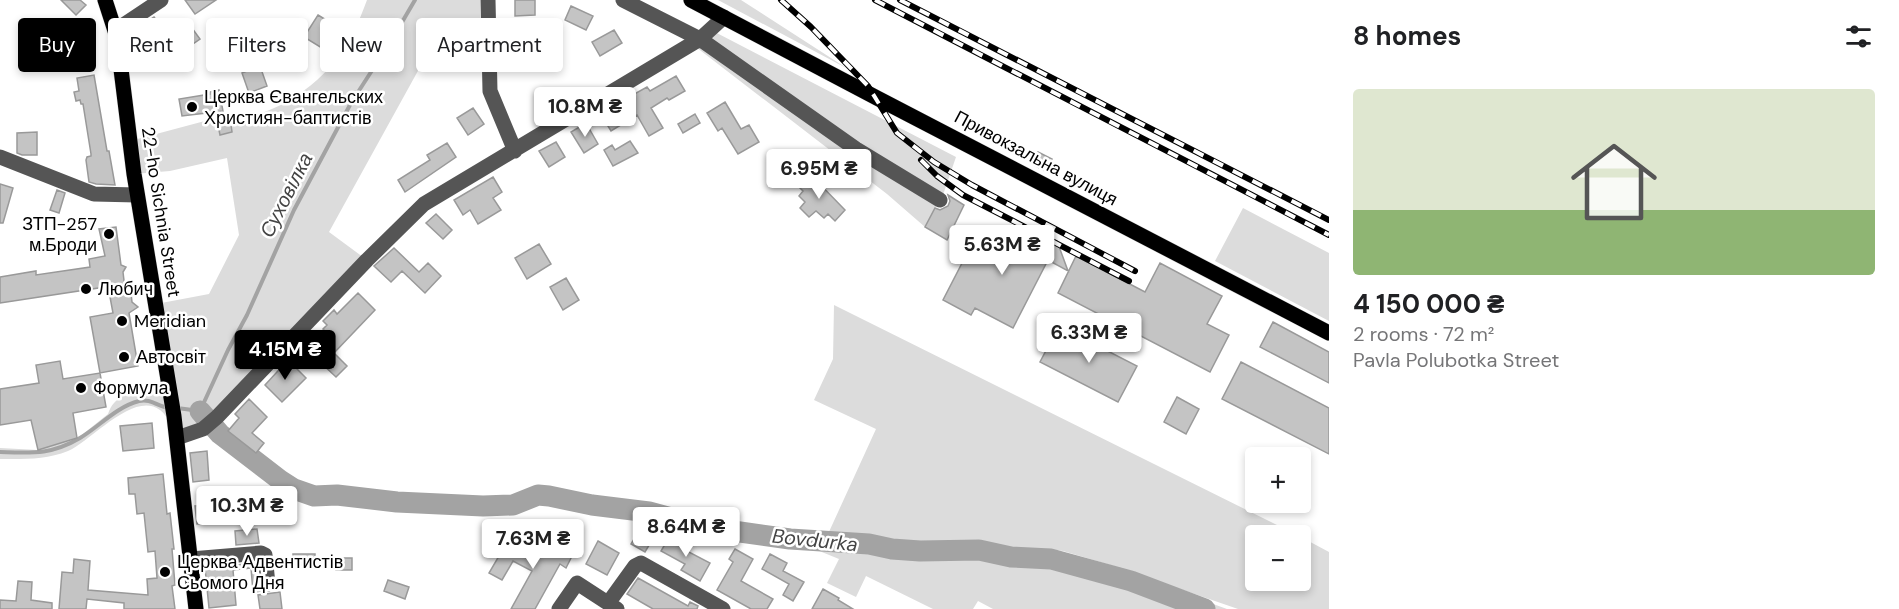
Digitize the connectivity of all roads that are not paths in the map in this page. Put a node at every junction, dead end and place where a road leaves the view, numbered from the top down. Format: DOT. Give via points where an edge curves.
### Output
graph roads {
  1 [pos="105,0"];
  2 [pos="161,0"];
  3 [pos="488,0"];
  4 [pos="623,0"];
  5 [pos="691,0"];
  6 [pos="724,17"];
  7 [pos="112,18"];
  8 [pos="134,18"];
  9 [pos="700,39"];
  10 [pos="121,72"];
  11 [pos="515,151"];
  12 [pos="0,157"];
  13 [pos="137,195"];
  14 [pos="940,200"];
  15 [pos="1329,333"];
  16 [pos="177,438"];
  17 [pos="191,559"];
  18 [pos="268,584"];
  19 [pos="613,606"];
  20 [pos="196,609"];
  21 [pos="559,609"];
  22 [pos="723,609"];
  1 -- 7 [label="main road, 22-ho Sichnia Street"];
  2 -- 8 [label="street"];
  3 -- 11 [label="street" via="490,91"];
  4 -- 9 [label="street"];
  5 -- 6 [label="main road, Привокзальна вулиця"];
  6 -- 9 [label="street"];
  6 -- 15 [label="main road, Привокзальна вулиця"];
  9 -- 11 [label="street"];
  9 -- 14 [label="street" via="856,149"];
  10 -- 13 [label="main road, 22-ho Sichnia Street"];
  11 -- 16 [label="street" via="424,204 208,425"];
  12 -- 13 [label="street" via="94,194"];
  13 -- 16 [label="main road, 22-ho Sichnia Street"];
  16 -- 17 [label="main road, 22-ho Sichnia Street"];
  17 -- 18 [label="street" via="261,553 265,555"];
  17 -- 20 [label="main road, 22-ho Sichnia Street"];
  19 -- 21 [label="street" via="577,583"];
  19 -- 22 [label="street" via="635,566 641,563"];
}
